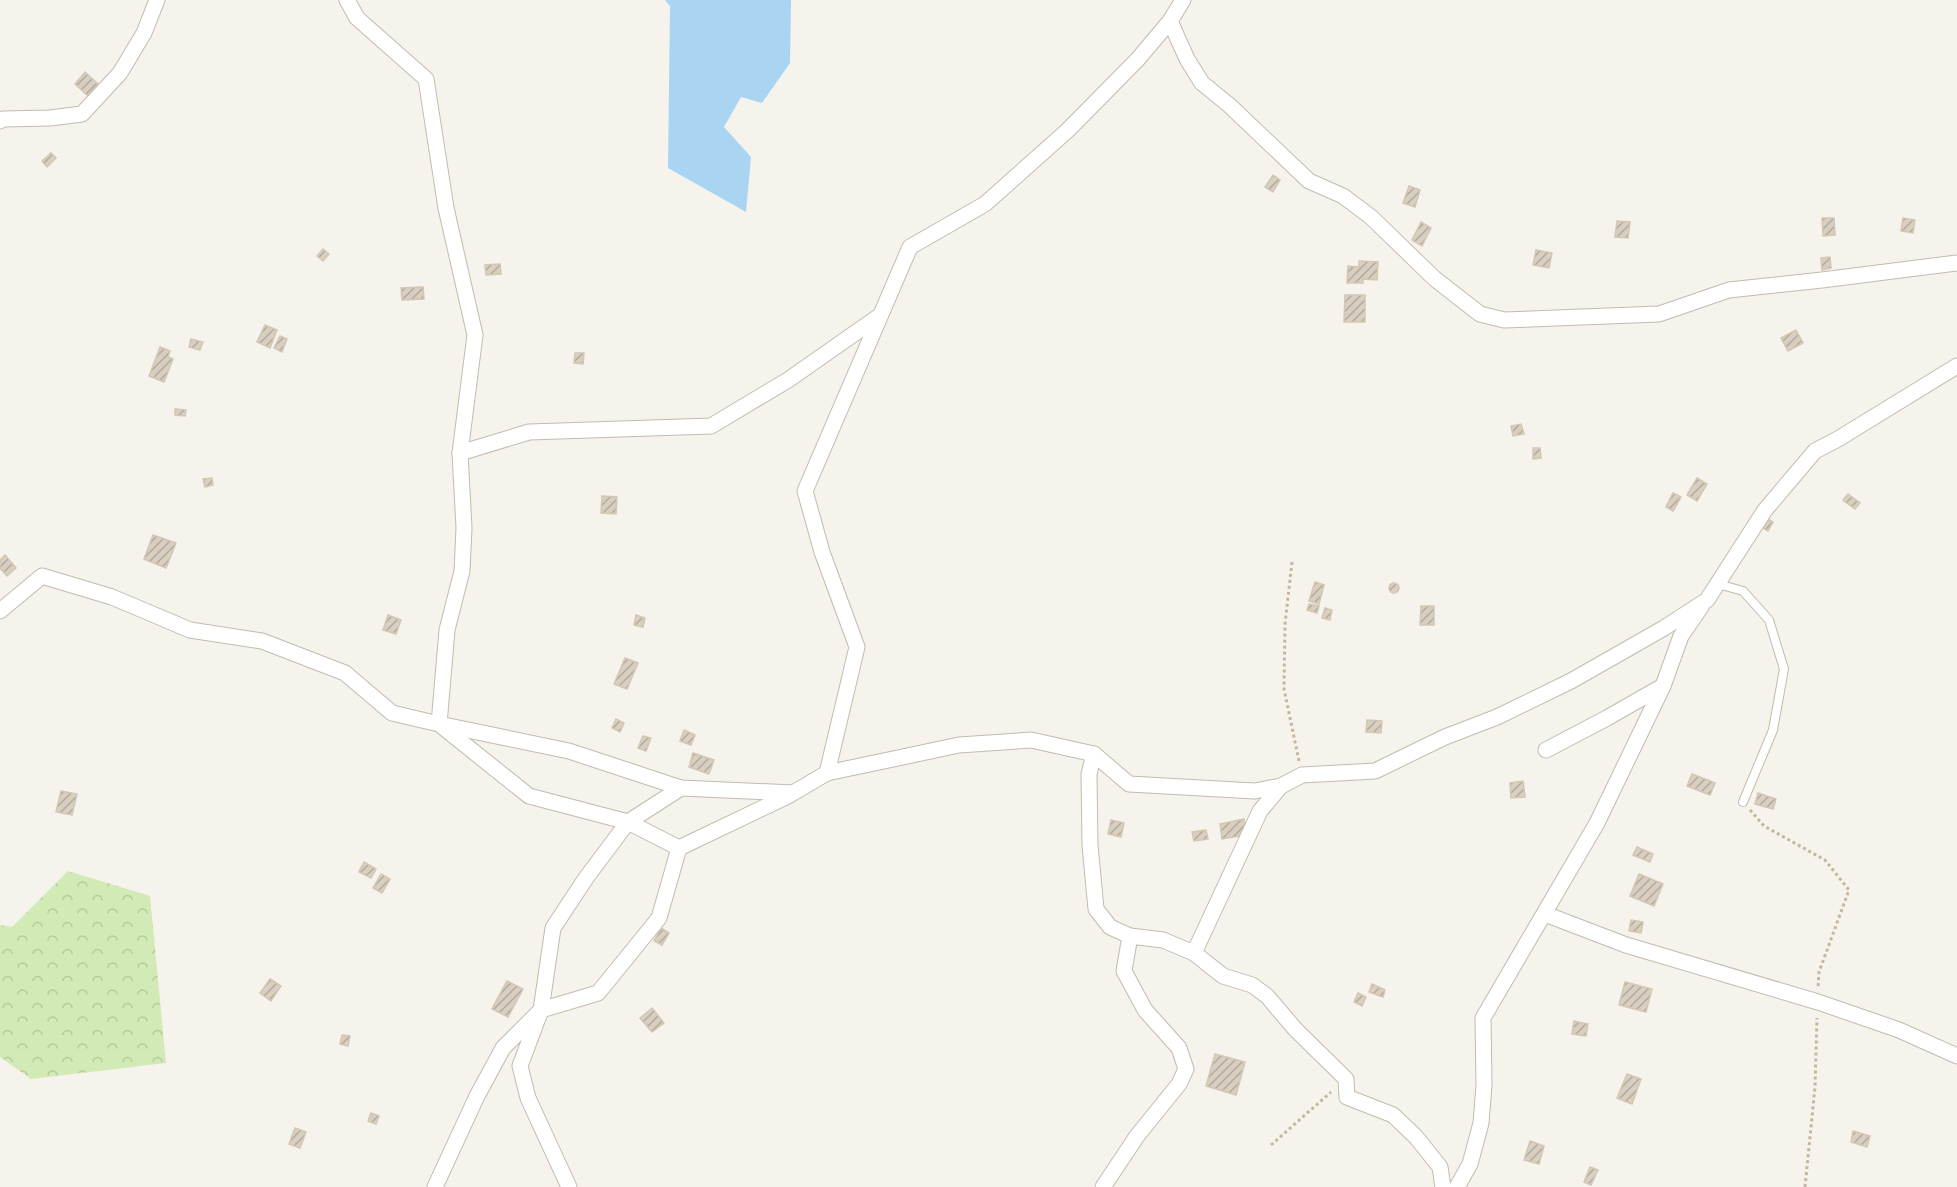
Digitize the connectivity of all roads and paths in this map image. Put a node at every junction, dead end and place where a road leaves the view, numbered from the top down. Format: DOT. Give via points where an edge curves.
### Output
graph roads {
  1 [pos="157,0"];
  2 [pos="347,0"];
  3 [pos="1183,0"];
  4 [pos="1170,21"];
  5 [pos="0,122"];
  6 [pos="1957,263"];
  7 [pos="879,317"];
  8 [pos="1957,366"];
  9 [pos="460,453"];
  10 [pos="1292,562"];
  11 [pos="1717,584"];
  12 [pos="1707,600"];
  13 [pos="0,611"];
  14 [pos="1663,686"];
  15 [pos="439,724"];
  16 [pos="1546,750"];
  17 [pos="1094,754"];
  18 [pos="827,773"];
  19 [pos="1302,775"];
  20 [pos="1281,786"];
  21 [pos="681,788"];
  22 [pos="793,793"];
  23 [pos="1743,802"];
  24 [pos="628,822"];
  25 [pos="679,848"];
  26 [pos="1545,915"];
  27 [pos="1130,936"];
  28 [pos="1194,953"];
  29 [pos="1818,1002"];
  30 [pos="541,1010"];
  31 [pos="1957,1056"];
  32 [pos="1346,1079"];
  33 [pos="1271,1145"];
  34 [pos="435,1187"];
  35 [pos="569,1187"];
  36 [pos="1103,1187"];
  37 [pos="1443,1187"];
  38 [pos="1457,1187"];
  39 [pos="1805,1187"];
  1 -- 5 [label="street" via="144,33 120,73 82,114"];
  2 -- 9 [label="street" via="357,18 426,79 446,208 475,335"];
  3 -- 4 [label="street"];
  4 -- 6 [label="street" via="1203,83 1309,181 1343,196 1371,217 1435,279 1480,314 1504,320 1659,314 1729,290"];
  4 -- 7 [label="street" via="1068,130 985,204 910,247"];
  7 -- 9 [label="street" via="788,380 711,426 529,432"];
  7 -- 18 [label="street" via="805,491 822,552 857,647"];
  8 -- 11 [label="street" via="1815,451 1765,510"];
  9 -- 15 [label="street" via="462,571 447,630"];
  10 -- 19 [label="path" via="1285,624 1284,689"];
  11 -- 12 [label="street"];
  11 -- 23 [label="lane" via="1743,591 1769,620 1784,669 1773,729"];
  12 -- 14 [label="street" via="1681,636"];
  12 -- 19 [label="street" via="1571,681 1375,771"];
  13 -- 15 [label="street" via="42,576 112,597 190,630 262,641 345,673 392,713"];
  14 -- 16 [label="street"];
  14 -- 26 [label="street" via="1597,823"];
  15 -- 21 [label="street" via="569,751"];
  15 -- 24 [label="street" via="529,796"];
  17 -- 18 [label="street" via="1031,740 969,744"];
  17 -- 20 [label="street" via="1129,784 1255,791"];
  17 -- 27 [label="street" via="1089,774 1096,909 1110,927"];
  18 -- 22 [label="street"];
  19 -- 20 [label="street"];
  20 -- 28 [label="street" via="1260,811"];
  21 -- 22 [label="street"];
  21 -- 24 [label="street"];
  22 -- 25 [label="street"];
  23 -- 29 [label="path" via="1764,826 1825,860 1849,890 1819,972"];
  24 -- 25 [label="street"];
  24 -- 30 [label="street" via="553,928"];
  25 -- 30 [label="street" via="659,918 598,993"];
  26 -- 29 [label="street" via="1626,945"];
  26 -- 38 [label="street" via="1483,1018 1481,1123 1470,1164"];
  27 -- 28 [label="street" via="1162,940"];
  27 -- 36 [label="street" via="1124,971 1145,1010 1179,1047 1186,1069"];
  28 -- 32 [label="street" via="1223,976 1252,985 1267,996"];
  29 -- 31 [label="street" via="1899,1030"];
  29 -- 39 [label="path"];
  30 -- 34 [label="street" via="502,1048"];
  30 -- 35 [label="street" via="520,1066 528,1098"];
  32 -- 33 [label="path"];
  32 -- 37 [label="street" via="1347,1097 1393,1114 1416,1137 1440,1167"];
}
